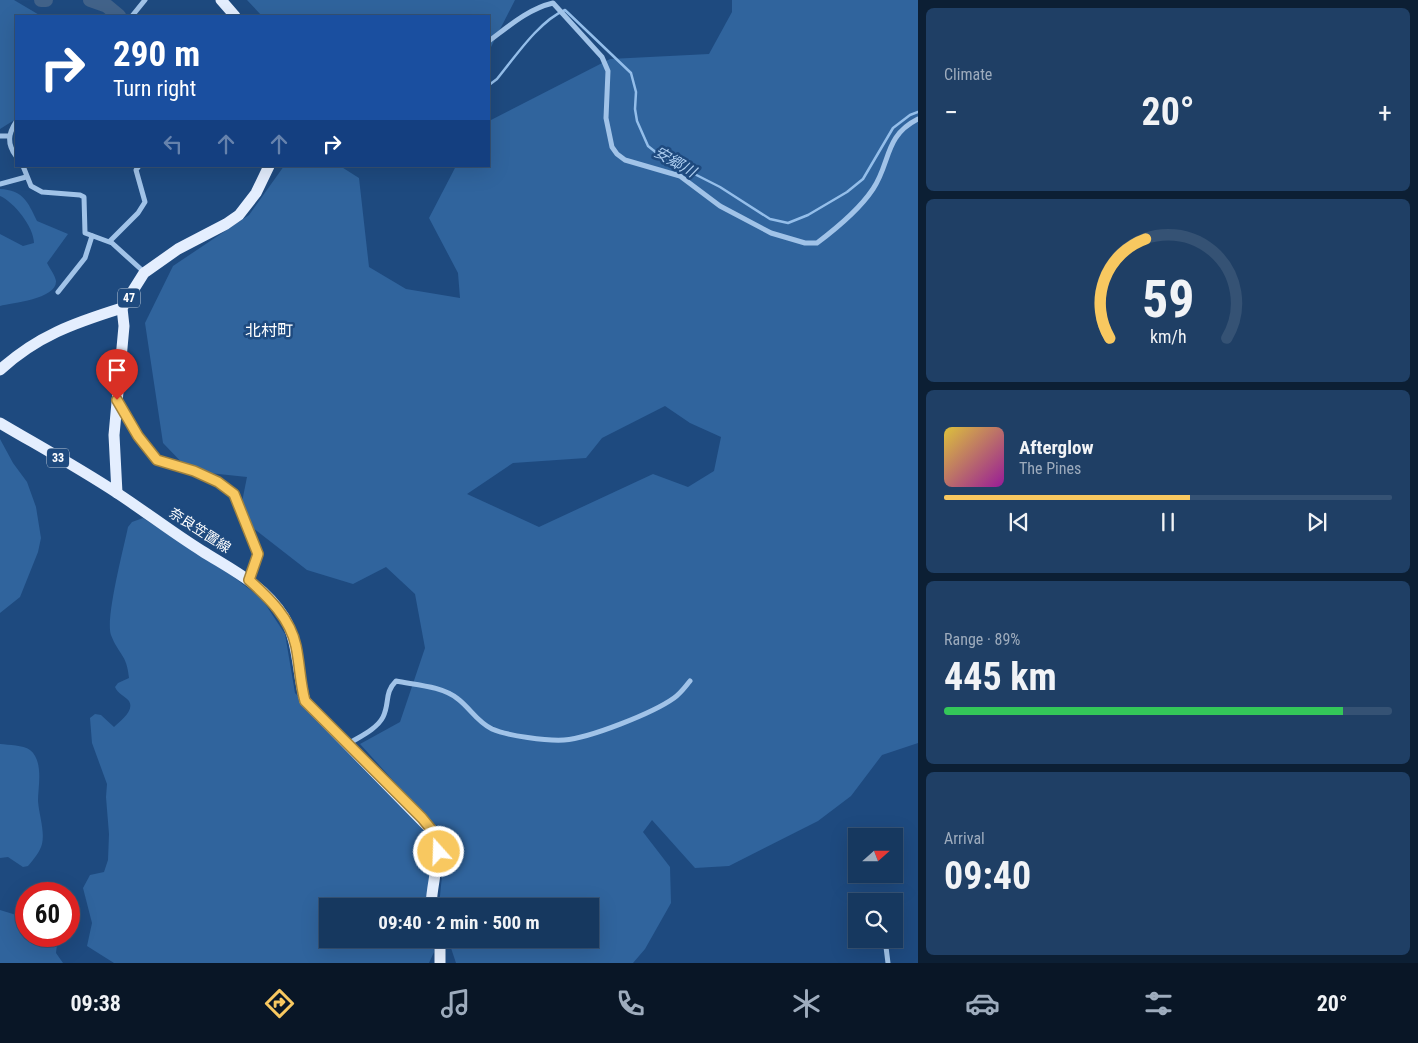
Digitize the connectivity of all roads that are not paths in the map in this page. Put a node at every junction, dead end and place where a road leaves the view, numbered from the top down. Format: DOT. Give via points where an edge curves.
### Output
graph roads {
  1 [pos="145,0"];
  2 [pos="220,0"];
  3 [pos="133,15"];
  4 [pos="234,15"];
  5 [pos="490,40"];
  6 [pos="918,119"];
  7 [pos="15,124"];
  8 [pos="0,136"];
  9 [pos="9,136"];
  10 [pos="15,155"];
  11 [pos="23,167"];
  12 [pos="138,167"];
  13 [pos="269,167"];
  14 [pos="26,177"];
  15 [pos="0,184"];
  16 [pos="92,236"];
  17 [pos="110,241"];
  18 [pos="144,273"];
  19 [pos="58,292"];
  20 [pos="122,308"];
  21 [pos="0,370"];
  22 [pos="117,400"];
  23 [pos="0,423"];
  24 [pos="117,493"];
  25 [pos="249,580"];
  26 [pos="690,681"];
  27 [pos="348,744"];
  28 [pos="431,898"];
  29 [pos="440,948"];
  30 [pos="886,948"];
  31 [pos="440,963"];
  32 [pos="888,963"];
  1 -- 3 [label="street"];
  2 -- 4 [label="main road"];
  5 -- 6 [label="street" via="540,6 553,3 602,56 608,71 606,118 612,147 617,154 625,160 680,176 746,221 805,243 817,243 873,190 896,136"];
  7 -- 9 [label="street"];
  8 -- 9 [label="street"];
  9 -- 10 [label="street"];
  11 -- 14 [label="street"];
  12 -- 17 [label="street" via="136,170 145,202"];
  13 -- 18 [label="main road, 47" via="256,193 239,215"];
  14 -- 15 [label="street"];
  14 -- 16 [label="street" via="31,186 42,192 84,197 85,233"];
  16 -- 17 [label="street"];
  16 -- 19 [label="street" via="85,258"];
  17 -- 18 [label="street"];
  18 -- 20 [label="main road, 47"];
  20 -- 21 [label="main road, 47" via="83,320 37,340"];
  20 -- 22 [label="main road, 47" via="124,326"];
  22 -- 24 [label="main road, 47" via="114,458"];
  22 -- 25 [label="street" via="157,460 194,471 234,494 258,554"];
  23 -- 24 [label="main road, 奈良笠置線 / 33"];
  24 -- 25 [label="main road, 奈良笠置線 / 33"];
  25 -- 27 [label="main road, 奈良笠置線 / 33" via="284,617 296,647 305,701"];
  26 -- 27 [label="street" via="673,699 655,709 584,736 563,740 492,729 459,699 445,691 396,681 389,688 386,710 379,724"];
  27 -- 28 [label="main road, 奈良笠置線 / 33" via="435,834 439,852"];
  29 -- 31 [label="main road"];
  30 -- 32 [label="street"];
}
